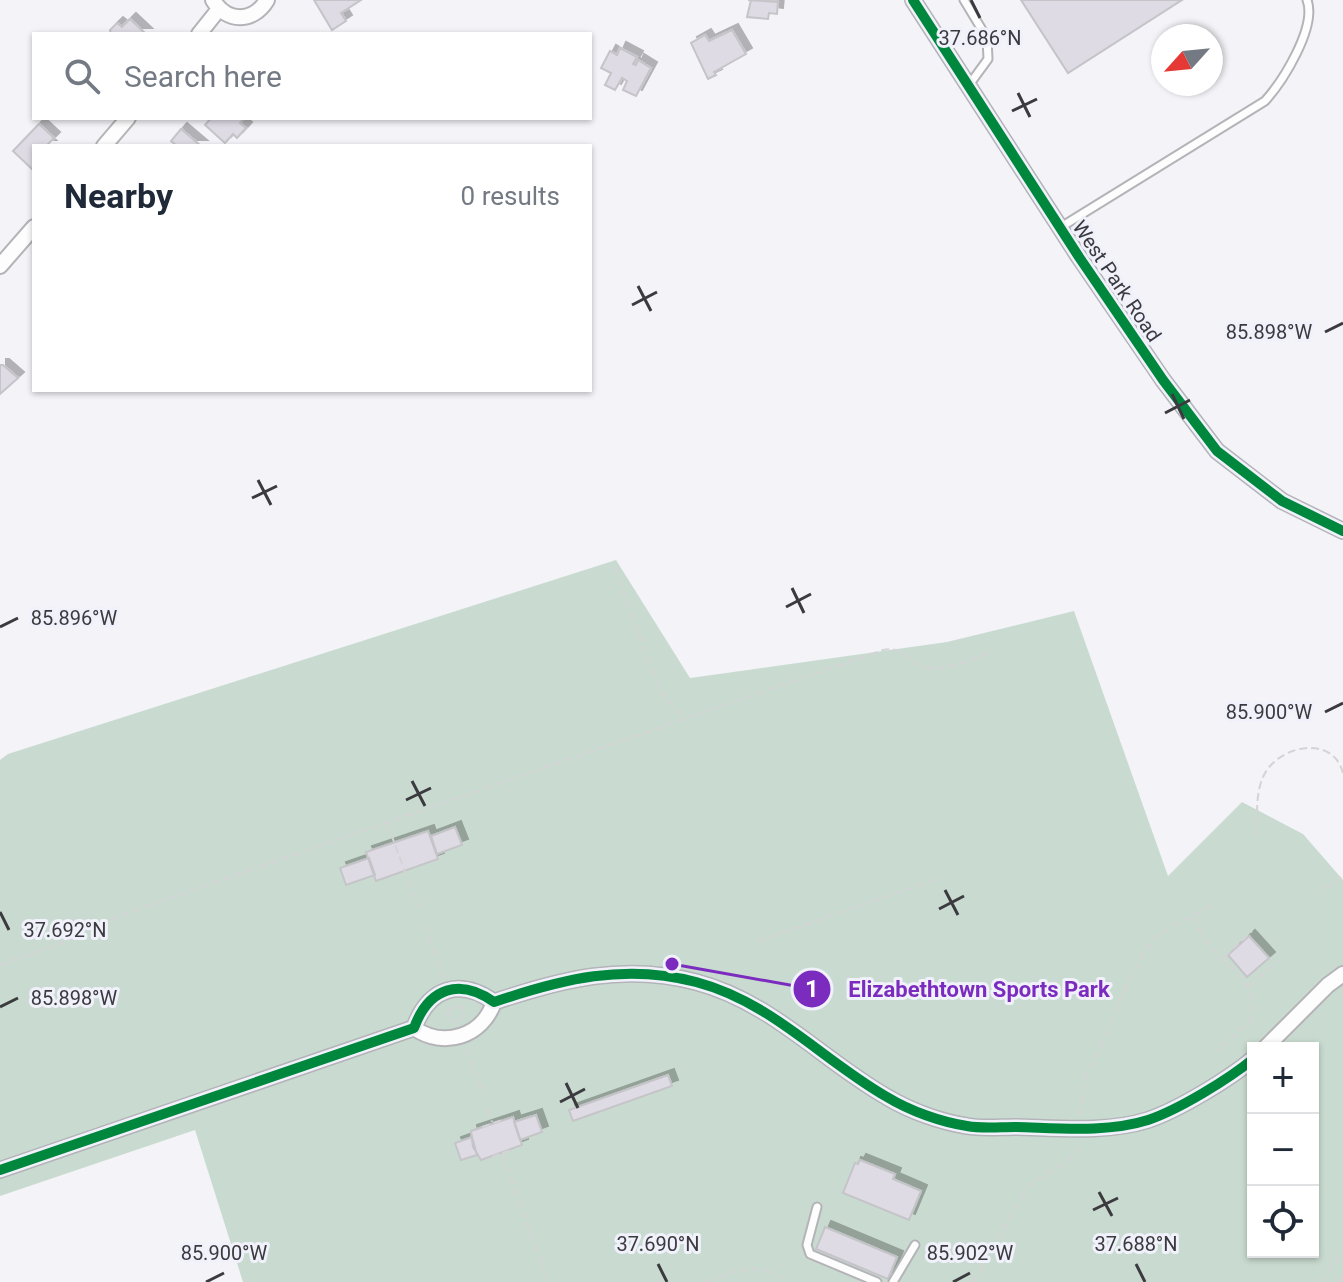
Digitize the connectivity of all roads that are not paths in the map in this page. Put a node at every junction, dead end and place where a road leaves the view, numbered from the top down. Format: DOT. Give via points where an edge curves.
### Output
graph roads {
  1 [pos="267,0"];
  2 [pos="913,0"];
  3 [pos="964,0"];
  4 [pos="1307,0"];
  5 [pos="216,4"];
  6 [pos="200,32"];
  7 [pos="968,87"];
  8 [pos="126,120"];
  9 [pos="106,144"];
  10 [pos="1060,228"];
  11 [pos="32,229"];
  12 [pos="0,266"];
  13 [pos="1343,531"];
  14 [pos="1343,974"];
  15 [pos="494,1002"];
  16 [pos="414,1028"];
  17 [pos="1271,1042"];
  18 [pos="1247,1063"];
  19 [pos="0,1170"];
  20 [pos="817,1207"];
  21 [pos="915,1245"];
  22 [pos="877,1282"];
  23 [pos="893,1282"];
  1 -- 5 [label="street" via="245,18 235,18"];
  2 -- 7 [label="street, West Park Road"];
  3 -- 7 [label="lane" via="987,38 988,59"];
  4 -- 10 [label="lane" via="1308,27 1265,101"];
  5 -- 6 [label="street"];
  7 -- 10 [label="street, West Park Road"];
  8 -- 9 [label="street"];
  10 -- 13 [label="street, West Park Road" via="1217,451 1282,501"];
  11 -- 12 [label="street"];
  14 -- 17 [label="street"];
  15 -- 16 [label="street" via="490,1016 463,1036 434,1037"];
  15 -- 16 [label="street" via="471,989 447,990 425,1007"];
  15 -- 18 [label="street" via="607,973 696,982 769,1013 890,1099 968,1127 1083,1128 1148,1120 1216,1086"];
  16 -- 19 [label="street"];
  20 -- 22 [label="lane" via="807,1245 810,1254"];
  21 -- 23 [label="lane"];
}
